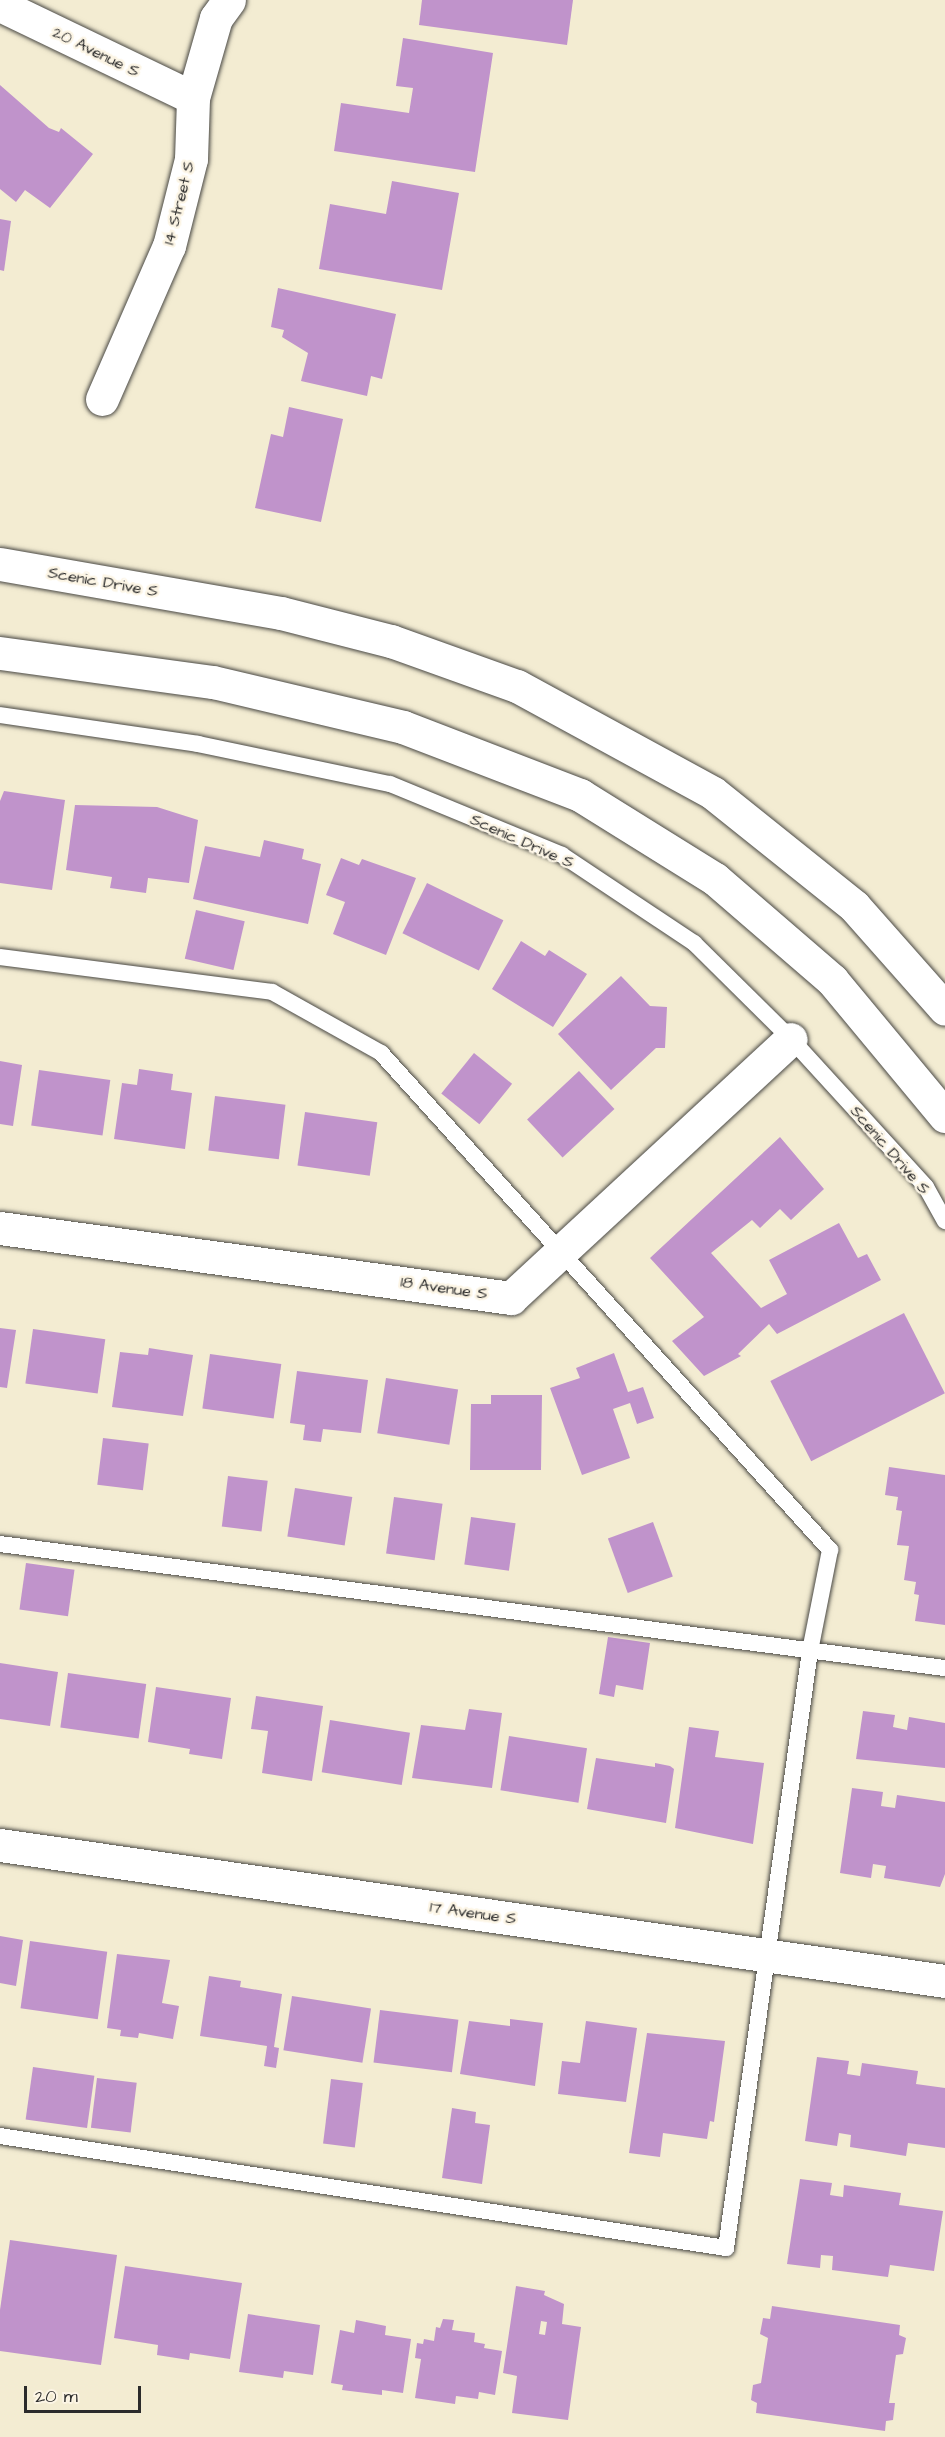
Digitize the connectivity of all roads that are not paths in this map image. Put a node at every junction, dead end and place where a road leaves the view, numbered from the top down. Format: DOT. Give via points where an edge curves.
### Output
graph roads {
  1 [pos="229,0"];
  2 [pos="0,5"];
  3 [pos="193,98"];
  4 [pos="102,399"];
  5 [pos="0,564"];
  6 [pos="0,653"];
  7 [pos="0,715"];
  8 [pos="0,957"];
  9 [pos="945,1009"];
  10 [pos="791,1039"];
  11 [pos="945,1116"];
  12 [pos="945,1221"];
  13 [pos="0,1228"];
  14 [pos="558,1253"];
  15 [pos="0,1544"];
  16 [pos="810,1651"];
  17 [pos="945,1668"];
  18 [pos="0,1845"];
  19 [pos="769,1955"];
  20 [pos="945,1981"];
  21 [pos="0,2136"];
  1 -- 3 [label="street, 14 Street S" via="216,18"];
  2 -- 3 [label="street, 20 Avenue S"];
  3 -- 4 [label="street, 14 Street S" via="191,159 169,246"];
  5 -- 9 [label="street, Scenic Drive S" via="281,613 391,641 518,686 713,793 854,906"];
  6 -- 11 [label="street" via="213,682 403,727 580,795 715,879 832,980"];
  7 -- 10 [label="lane, Scenic Drive S" via="198,744 390,784 562,855 693,943"];
  8 -- 14 [label="lane" via="272,992 381,1053"];
  10 -- 12 [label="lane, Scenic Drive S" via="926,1186"];
  10 -- 14 [label="street, 18 Avenue S"];
  13 -- 14 [label="street, 18 Avenue S" via="511,1298"];
  14 -- 16 [label="lane" via="830,1550"];
  15 -- 16 [label="lane"];
  16 -- 17 [label="lane"];
  16 -- 19 [label="lane"];
  18 -- 19 [label="street, 17 Avenue S"];
  19 -- 20 [label="street, 17 Avenue S"];
  19 -- 21 [label="lane" via="726,2248"];
}
